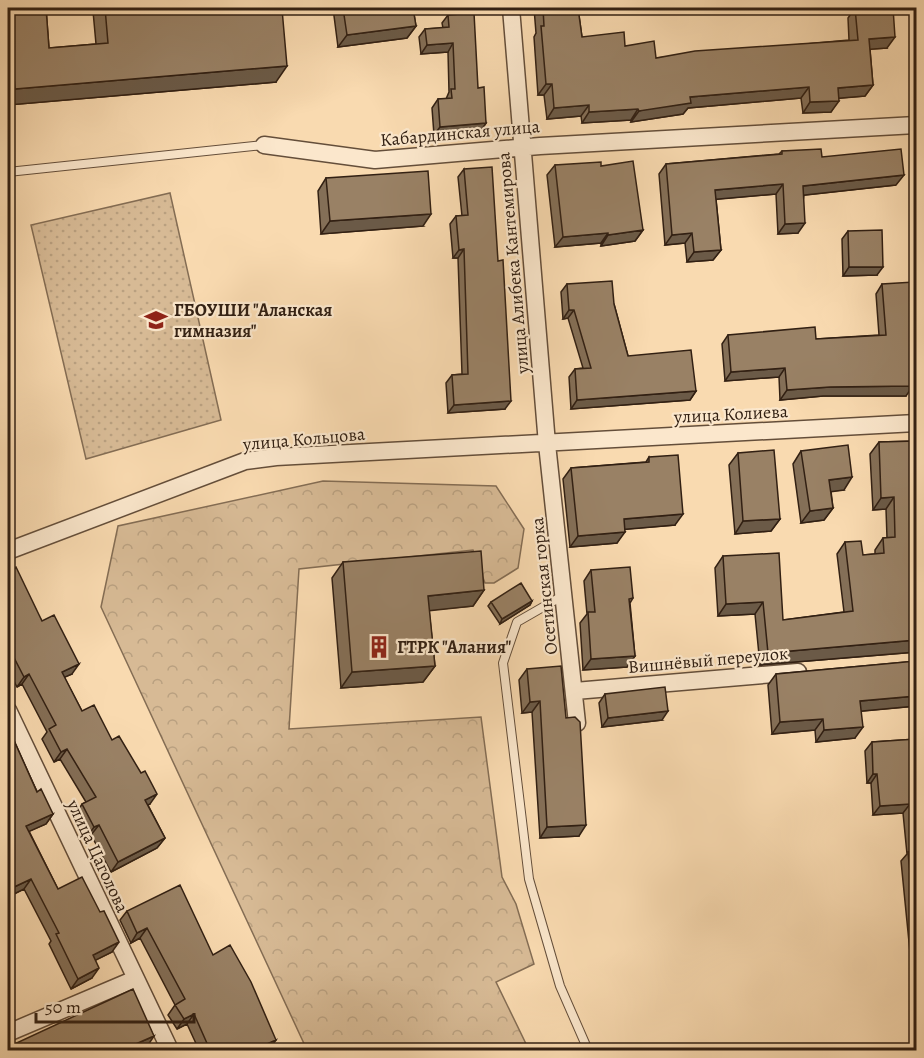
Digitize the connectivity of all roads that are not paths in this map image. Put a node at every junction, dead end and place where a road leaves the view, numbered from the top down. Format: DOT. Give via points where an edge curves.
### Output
graph roads {
  1 [pos="511,8"];
  2 [pos="916,125"];
  3 [pos="264,145"];
  4 [pos="523,148"];
  5 [pos="8,172"];
  6 [pos="916,423"];
  7 [pos="547,444"];
  8 [pos="8,551"];
  9 [pos="564,595"];
  10 [pos="810,671"];
  11 [pos="574,691"];
  12 [pos="8,710"];
  13 [pos="577,723"];
  14 [pos="135,979"];
  15 [pos="8,1033"];
  16 [pos="170,1050"];
  17 [pos="588,1050"];
  1 -- 4 [label="street, улица Алибека Кантемирова"];
  2 -- 4 [label="street, Кабардинская улица"];
  3 -- 4 [label="street, Кабардинская улица" via="375,160"];
  3 -- 5 [label="lane, Кабардинская улица"];
  4 -- 7 [label="street, улица Алибека Кантемирова"];
  6 -- 7 [label="street, улица Колиева"];
  7 -- 8 [label="street, улица Кольцова" via="245,461"];
  7 -- 9 [label="street, Осетинская горка"];
  9 -- 11 [label="street, Осетинская горка"];
  9 -- 17 [label="lane" via="517,622 503,663 529,879 560,986"];
  10 -- 11 [label="street, Вишнёвый переулок"];
  11 -- 13 [label="street, Осетинская горка"];
  12 -- 14 [label="street, улица Цаголова"];
  14 -- 15 [label="street"];
  14 -- 16 [label="street, улица Цаголова"];
}
